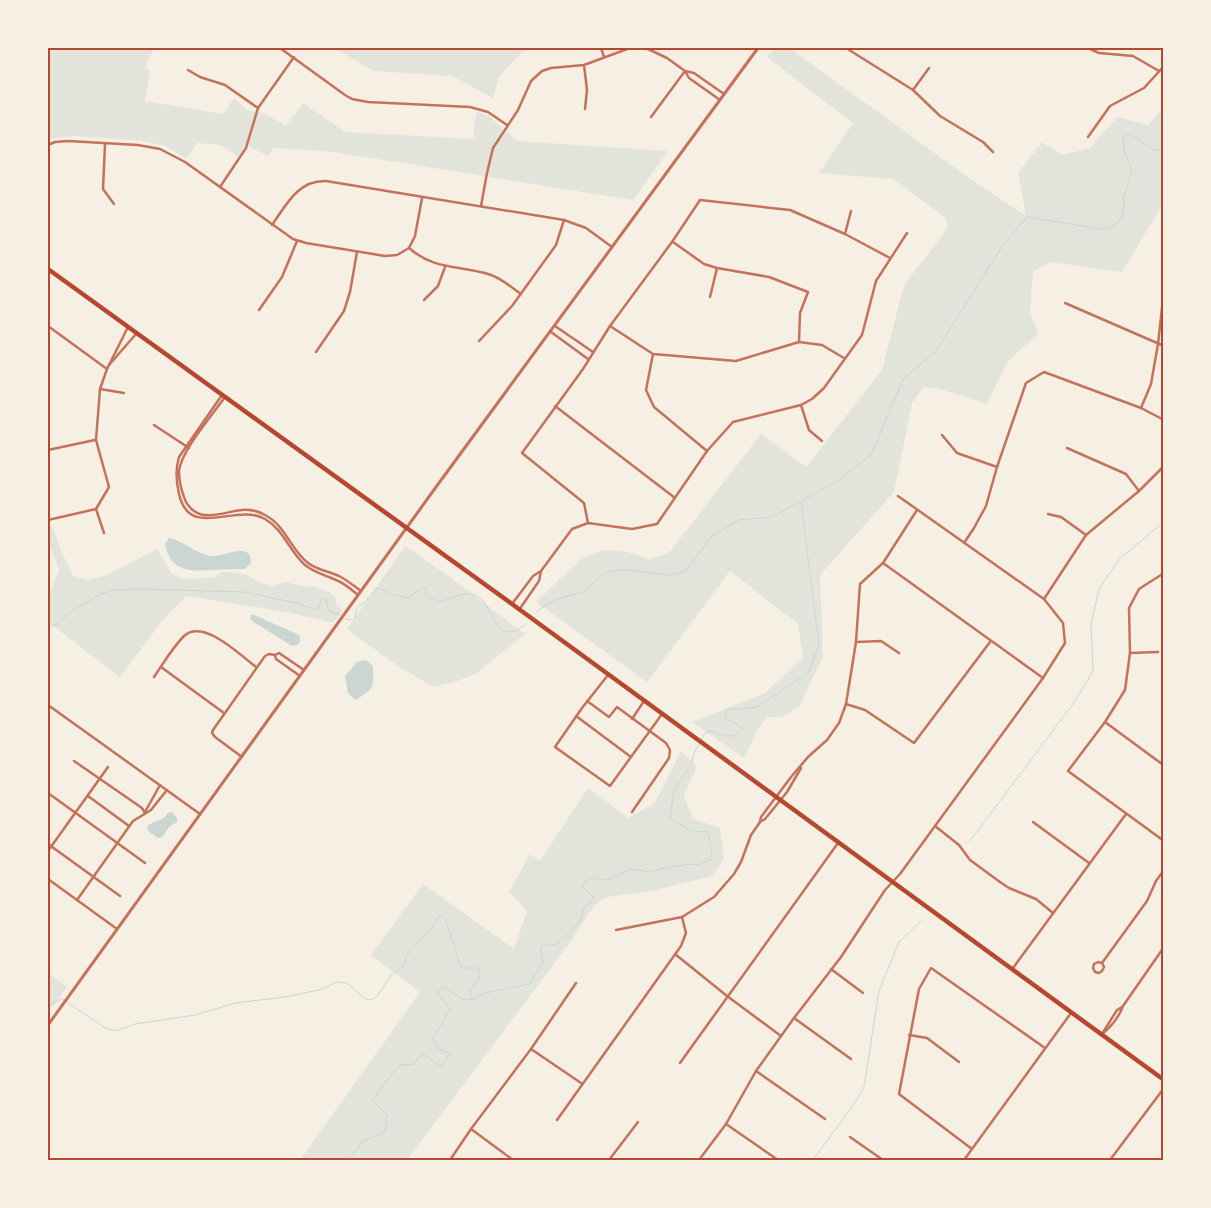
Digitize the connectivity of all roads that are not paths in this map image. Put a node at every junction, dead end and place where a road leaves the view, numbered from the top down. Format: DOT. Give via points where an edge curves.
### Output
graph roads {
  1 [pos="280,48"];
  2 [pos="601,48"];
  3 [pos="758,48"];
  4 [pos="846,48"];
  5 [pos="1088,48"];
  6 [pos="294,57"];
  7 [pos="604,57"];
  8 [pos="584,65"];
  9 [pos="1164,66"];
  10 [pos="929,68"];
  11 [pos="188,70"];
  12 [pos="685,71"];
  13 [pos="1159,71"];
  14 [pos="913,90"];
  15 [pos="724,94"];
  16 [pos="720,100"];
  17 [pos="258,108"];
  18 [pos="585,109"];
  19 [pos="651,118"];
  20 [pos="507,126"];
  21 [pos="1088,136"];
  22 [pos="105,144"];
  23 [pos="48,145"];
  24 [pos="993,152"];
  25 [pos="220,187"];
  26 [pos="422,198"];
  27 [pos="114,204"];
  28 [pos="481,206"];
  29 [pos="851,211"];
  30 [pos="564,220"];
  31 [pos="272,225"];
  32 [pos="907,233"];
  33 [pos="845,234"];
  34 [pos="298,241"];
  35 [pos="672,242"];
  36 [pos="612,247"];
  37 [pos="409,248"];
  38 [pos="357,252"];
  39 [pos="890,258"];
  40 [pos="445,266"];
  41 [pos="717,268"];
  42 [pos="48,269"];
  43 [pos="1164,290"];
  44 [pos="521,294"];
  45 [pos="710,297"];
  46 [pos="424,300"];
  47 [pos="1065,303"];
  48 [pos="259,310"];
  49 [pos="48,326"];
  50 [pos="555,326"];
  51 [pos="610,326"];
  52 [pos="128,327"];
  53 [pos="551,332"];
  54 [pos="137,333"];
  55 [pos="479,341"];
  56 [pos="799,342"];
  57 [pos="1158,344"];
  58 [pos="1164,346"];
  59 [pos="316,352"];
  60 [pos="593,352"];
  61 [pos="653,354"];
  62 [pos="844,358"];
  63 [pos="588,359"];
  64 [pos="106,368"];
  65 [pos="100,389"];
  66 [pos="124,393"];
  67 [pos="224,396"];
  68 [pos="801,405"];
  69 [pos="556,406"];
  70 [pos="1141,408"];
  71 [pos="1164,420"];
  72 [pos="154,425"];
  73 [pos="942,435"];
  74 [pos="96,440"];
  75 [pos="822,441"];
  76 [pos="187,447"];
  77 [pos="1067,448"];
  78 [pos="48,450"];
  79 [pos="707,451"];
  80 [pos="1164,466"];
  81 [pos="997,467"];
  82 [pos="1139,491"];
  83 [pos="898,496"];
  84 [pos="675,498"];
  85 [pos="96,509"];
  86 [pos="917,510"];
  87 [pos="1048,514"];
  88 [pos="48,520"];
  89 [pos="588,523"];
  90 [pos="406,528"];
  91 [pos="104,533"];
  92 [pos="1086,536"];
  93 [pos="964,543"];
  94 [pos="883,563"];
  95 [pos="541,570"];
  96 [pos="1164,572"];
  97 [pos="360,593"];
  98 [pos="1044,599"];
  99 [pos="512,604"];
  100 [pos="519,610"];
  101 [pos="856,642"];
  102 [pos="990,642"];
  103 [pos="1158,652"];
  104 [pos="899,653"];
  105 [pos="1130,653"];
  106 [pos="275,655"];
  107 [pos="288,659"];
  108 [pos="284,664"];
  109 [pos="161,667"];
  110 [pos="257,667"];
  111 [pos="304,670"];
  112 [pos="608,675"];
  113 [pos="300,676"];
  114 [pos="154,677"];
  115 [pos="1043,678"];
  116 [pos="587,701"];
  117 [pos="644,701"];
  118 [pos="846,704"];
  119 [pos="48,705"];
  120 [pos="224,713"];
  121 [pos="662,714"];
  122 [pos="576,716"];
  123 [pos="632,718"];
  124 [pos="1105,722"];
  125 [pos="650,730"];
  126 [pos="242,757"];
  127 [pos="631,757"];
  128 [pos="74,761"];
  129 [pos="803,764"];
  130 [pos="1162,764"];
  131 [pos="108,767"];
  132 [pos="99,779"];
  133 [pos="160,786"];
  134 [pos="167,790"];
  135 [pos="48,793"];
  136 [pos="87,796"];
  137 [pos="778,798"];
  138 [pos="75,812"];
  139 [pos="632,812"];
  140 [pos="145,813"];
  141 [pos="200,814"];
  142 [pos="1126,814"];
  143 [pos="1033,822"];
  144 [pos="129,826"];
  145 [pos="934,826"];
  146 [pos="1164,841"];
  147 [pos="117,842"];
  148 [pos="838,843"];
  149 [pos="49,845"];
  150 [pos="48,850"];
  151 [pos="145,863"];
  152 [pos="1089,863"];
  153 [pos="1164,870"];
  154 [pos="92,876"];
  155 [pos="48,879"];
  156 [pos="893,882"];
  157 [pos="120,896"];
  158 [pos="77,900"];
  159 [pos="1053,913"];
  160 [pos="682,916"];
  161 [pos="117,929"];
  162 [pos="616,930"];
  163 [pos="1164,947"];
  164 [pos="675,954"];
  165 [pos="1102,963"];
  166 [pos="831,969"];
  167 [pos="1012,969"];
  168 [pos="576,982"];
  169 [pos="863,992"];
  170 [pos="727,996"];
  171 [pos="1071,1012"];
  172 [pos="794,1018"];
  173 [pos="48,1025"];
  174 [pos="909,1035"];
  175 [pos="1101,1035"];
  176 [pos="781,1036"];
  177 [pos="1045,1048"];
  178 [pos="531,1049"];
  179 [pos="851,1059"];
  180 [pos="959,1062"];
  181 [pos="680,1063"];
  182 [pos="756,1071"];
  183 [pos="1164,1080"];
  184 [pos="582,1083"];
  185 [pos="1164,1088"];
  186 [pos="825,1119"];
  187 [pos="557,1120"];
  188 [pos="638,1122"];
  189 [pos="726,1124"];
  190 [pos="471,1128"];
  191 [pos="850,1137"];
  192 [pos="972,1149"];
  193 [pos="450,1160"];
  194 [pos="513,1160"];
  195 [pos="609,1160"];
  196 [pos="699,1160"];
  197 [pos="778,1160"];
  198 [pos="883,1160"];
  199 [pos="964,1160"];
  200 [pos="1110,1160"];
  1 -- 6 [label="street"];
  2 -- 7 [label="street"];
  3 -- 15 [label="street"];
  4 -- 14 [label="street"];
  5 -- 13 [label="street" via="1100,53 1132,56"];
  6 -- 17 [label="street"];
  6 -- 20 [label="street" via="352,99 470,107 488,112"];
  7 -- 8 [label="street"];
  7 -- 12 [label="street" via="630,48 648,49 662,54"];
  8 -- 18 [label="street"];
  8 -- 20 [label="street" via="551,68 535,75"];
  9 -- 13 [label="street"];
  10 -- 14 [label="street"];
  11 -- 17 [label="street" via="225,85"];
  12 -- 15 [label="street" via="694,73"];
  12 -- 16 [label="street" via="689,78"];
  12 -- 19 [label="street"];
  13 -- 21 [label="street" via="1144,88 1110,106"];
  14 -- 24 [label="street" via="940,116 983,142"];
  15 -- 16 [label="street"];
  16 -- 36 [label="street"];
  17 -- 25 [label="street" via="246,148"];
  20 -- 28 [label="street" via="491,154"];
  22 -- 23 [label="street" via="68,141"];
  22 -- 25 [label="street" via="160,149"];
  22 -- 27 [label="street" via="103,189"];
  25 -- 31 [label="street"];
  26 -- 28 [label="street"];
  26 -- 31 [label="street" via="326,181 314,182 295,193"];
  26 -- 37 [label="street" via="415,236"];
  28 -- 30 [label="street"];
  29 -- 33 [label="street"];
  30 -- 36 [label="street" via="586,228"];
  30 -- 44 [label="street" via="556,245"];
  31 -- 34 [label="street"];
  32 -- 39 [label="street"];
  33 -- 35 [label="street" via="790,210 700,200"];
  33 -- 39 [label="street"];
  34 -- 38 [label="street"];
  34 -- 48 [label="street" via="282,277"];
  35 -- 41 [label="street" via="704,264"];
  35 -- 51 [label="street"];
  36 -- 50 [label="street"];
  37 -- 38 [label="street" via="390,256"];
  37 -- 40 [label="street" via="429,261"];
  38 -- 59 [label="street" via="346,307"];
  39 -- 62 [label="street" via="876,282 862,335"];
  40 -- 44 [label="street" via="489,274"];
  40 -- 46 [label="street" via="438,286"];
  41 -- 45 [label="street"];
  41 -- 56 [label="street" via="769,276 808,292 800,312"];
  42 -- 52 [label="main road"];
  43 -- 57 [label="street"];
  44 -- 55 [label="street"];
  47 -- 57 [label="street"];
  49 -- 64 [label="street"];
  50 -- 53 [label="street"];
  50 -- 60 [label="street"];
  51 -- 60 [label="street"];
  51 -- 61 [label="street"];
  52 -- 54 [label="main road"];
  52 -- 64 [label="street"];
  53 -- 63 [label="street"];
  53 -- 90 [label="street"];
  54 -- 64 [label="street"];
  54 -- 67 [label="main road"];
  56 -- 61 [label="street" via="736,361"];
  56 -- 62 [label="street" via="822,345"];
  57 -- 58 [label="street"];
  57 -- 70 [label="street" via="1151,384"];
  60 -- 63 [label="street"];
  61 -- 79 [label="street" via="646,390 654,406"];
  62 -- 68 [label="street" via="824,388"];
  63 -- 69 [label="street"];
  64 -- 65 [label="street"];
  65 -- 66 [label="street"];
  65 -- 74 [label="street"];
  67 -- 76 [label="street"];
  67 -- 90 [label="main road"];
  68 -- 75 [label="street" via="809,430"];
  68 -- 79 [label="street" via="733,422"];
  69 -- 84 [label="street"];
  69 -- 89 [label="street" via="522,453 584,503"];
  70 -- 71 [label="street"];
  70 -- 81 [label="street" via="1044,372 1026,383"];
  72 -- 76 [label="street"];
  73 -- 81 [label="street" via="957,454"];
  74 -- 78 [label="street"];
  74 -- 85 [label="street" via="109,487"];
  76 -- 97 [label="street" via="176,466 176,482 185,509 202,519 232,514 262,518 280,530 293,552 306,565"];
  77 -- 82 [label="street" via="1126,474"];
  79 -- 84 [label="street"];
  80 -- 82 [label="street"];
  81 -- 93 [label="street" via="986,506"];
  82 -- 92 [label="street"];
  83 -- 86 [label="street"];
  84 -- 89 [label="street" via="657,524 632,529"];
  85 -- 88 [label="street"];
  85 -- 91 [label="street"];
  86 -- 93 [label="street"];
  86 -- 94 [label="street"];
  87 -- 92 [label="street" via="1061,517"];
  89 -- 95 [label="street" via="572,529"];
  90 -- 97 [label="street"];
  90 -- 99 [label="main road"];
  92 -- 98 [label="street"];
  93 -- 98 [label="street"];
  94 -- 101 [label="street" via="860,584"];
  94 -- 102 [label="street"];
  95 -- 99 [label="street"];
  95 -- 100 [label="street" via="539,581"];
  96 -- 105 [label="street" via="1139,589 1129,608"];
  97 -- 111 [label="street"];
  98 -- 115 [label="street" via="1064,623 1065,643"];
  99 -- 100 [label="main road"];
  100 -- 112 [label="main road"];
  101 -- 104 [label="street" via="881,641"];
  101 -- 118 [label="street"];
  102 -- 115 [label="street"];
  102 -- 118 [label="street" via="914,743 865,710"];
  103 -- 105 [label="street"];
  105 -- 124 [label="street" via="1125,690"];
  106 -- 107 [label="street" via="279,653"];
  106 -- 108 [label="street"];
  106 -- 110 [label="street" via="267,654"];
  107 -- 108 [label="street"];
  107 -- 111 [label="street"];
  108 -- 113 [label="street"];
  109 -- 110 [label="street" via="184,636 198,631 213,635"];
  109 -- 114 [label="street"];
  109 -- 120 [label="street"];
  110 -- 120 [label="street"];
  111 -- 113 [label="street"];
  112 -- 116 [label="street"];
  112 -- 117 [label="main road"];
  113 -- 126 [label="street"];
  115 -- 145 [label="street"];
  116 -- 122 [label="street"];
  116 -- 123 [label="street" via="609,717 617,707"];
  117 -- 121 [label="main road"];
  117 -- 123 [label="street"];
  118 -- 129 [label="street" via="834,732"];
  119 -- 133 [label="street"];
  120 -- 126 [label="street" via="212,733"];
  121 -- 125 [label="street"];
  121 -- 137 [label="main road"];
  122 -- 127 [label="street"];
  122 -- 127 [label="street" via="555,747 610,786"];
  123 -- 125 [label="street"];
  124 -- 130 [label="street"];
  124 -- 142 [label="street" via="1068,771"];
  125 -- 127 [label="street"];
  125 -- 139 [label="street" via="670,750"];
  126 -- 141 [label="street"];
  128 -- 132 [label="street"];
  129 -- 137 [label="street"];
  129 -- 137 [label="street" via="795,780"];
  131 -- 132 [label="street"];
  132 -- 136 [label="street"];
  132 -- 140 [label="street"];
  133 -- 134 [label="street"];
  133 -- 140 [label="street"];
  134 -- 140 [label="street"];
  134 -- 141 [label="street"];
  135 -- 138 [label="street"];
  136 -- 138 [label="street"];
  136 -- 144 [label="street"];
  137 -- 148 [label="main road"];
  137 -- 160 [label="street" via="760,817 740,862 724,887 714,897"];
  138 -- 147 [label="street"];
  138 -- 149 [label="street"];
  140 -- 144 [label="street"];
  141 -- 161 [label="street"];
  142 -- 146 [label="street"];
  142 -- 152 [label="street"];
  143 -- 152 [label="street"];
  144 -- 147 [label="street"];
  145 -- 156 [label="street"];
  145 -- 159 [label="street" via="959,844 970,860 1009,888 1036,899"];
  147 -- 151 [label="street"];
  147 -- 154 [label="street"];
  148 -- 156 [label="main road"];
  148 -- 170 [label="street"];
  149 -- 150 [label="street"];
  149 -- 154 [label="street"];
  152 -- 159 [label="street"];
  153 -- 165 [label="street" via="1147,901"];
  154 -- 157 [label="street"];
  154 -- 158 [label="street"];
  155 -- 158 [label="street"];
  156 -- 166 [label="street"];
  156 -- 167 [label="main road"];
  158 -- 161 [label="street"];
  159 -- 167 [label="street"];
  160 -- 162 [label="street"];
  160 -- 164 [label="street" via="686,933"];
  161 -- 173 [label="street"];
  163 -- 175 [label="street"];
  164 -- 170 [label="street"];
  164 -- 184 [label="street"];
  165 -- 165 [label="street" via="1094,964 1095,972 1102,971"];
  166 -- 169 [label="street"];
  166 -- 172 [label="street"];
  167 -- 171 [label="main road"];
  168 -- 178 [label="street"];
  170 -- 176 [label="street"];
  170 -- 181 [label="street"];
  171 -- 175 [label="main road"];
  171 -- 177 [label="street"];
  172 -- 176 [label="street"];
  172 -- 179 [label="street"];
  174 -- 177 [label="street" via="918,989 931,968"];
  174 -- 180 [label="street" via="927,1038"];
  174 -- 192 [label="street" via="899,1094"];
  175 -- 183 [label="main road"];
  176 -- 182 [label="street"];
  177 -- 192 [label="street"];
  178 -- 184 [label="street"];
  178 -- 190 [label="street"];
  182 -- 186 [label="street"];
  182 -- 189 [label="street"];
  184 -- 187 [label="street"];
  185 -- 200 [label="street"];
  188 -- 195 [label="street"];
  189 -- 196 [label="street"];
  189 -- 197 [label="street"];
  190 -- 193 [label="street"];
  190 -- 194 [label="street"];
  191 -- 198 [label="street"];
  192 -- 199 [label="street"];
}
